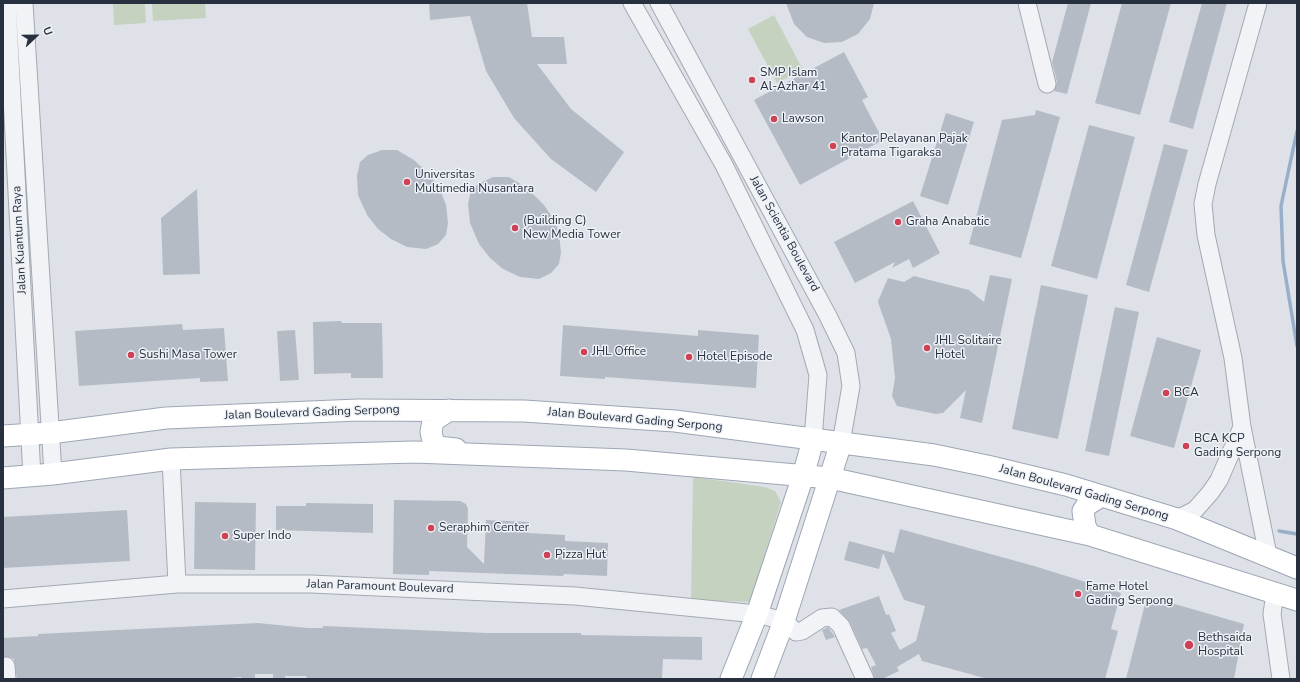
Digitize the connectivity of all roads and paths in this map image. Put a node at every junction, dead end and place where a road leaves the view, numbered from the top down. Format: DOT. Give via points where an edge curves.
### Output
graph roads {
  1 [pos="7,3"];
  2 [pos="24,3"];
  3 [pos="632,3"];
  4 [pos="660,3"];
  5 [pos="1026,3"];
  6 [pos="1258,3"];
  7 [pos="1047,84"];
  8 [pos="358,410"];
  9 [pos="449,410"];
  10 [pos="1242,427"];
  11 [pos="813,433"];
  12 [pos="40,434"];
  13 [pos="3,436"];
  14 [pos="842,438"];
  15 [pos="414,452"];
  16 [pos="508,455"];
  17 [pos="171,459"];
  18 [pos="53,474"];
  19 [pos="803,476"];
  20 [pos="32,477"];
  21 [pos="3,478"];
  22 [pos="830,478"];
  23 [pos="1101,496"];
  24 [pos="1177,519"];
  25 [pos="1090,535"];
  26 [pos="1268,555"];
  27 [pos="1297,568"];
  28 [pos="177,584"];
  29 [pos="1275,593"];
  30 [pos="3,599"];
  31 [pos="1297,600"];
  32 [pos="757,614"];
  33 [pos="784,621"];
  34 [pos="731,679"];
  35 [pos="762,679"];
  36 [pos="865,679"];
  37 [pos="1281,679"];
  1 -- 12 [label="street, Jalan Kuantum Raya"];
  2 -- 12 [label="street, Jalan Kuantum Raya"];
  3 -- 11 [label="street, Jalan Scientia Boulevard" via="724,165 804,330 818,375"];
  4 -- 14 [label="street, Jalan Scientia Boulevard" via="846,353 851,386"];
  5 -- 7 [label="street"];
  6 -- 10 [label="street" via="1203,204 1206,235 1233,358"];
  8 -- 9 [label="main road, Jalan Boulevard Gading Serpong"];
  8 -- 12 [label="main road, Jalan Boulevard Gading Serpong" via="166,418"];
  8 -- 15 [label="main road" via="367,417 413,416 421,420 426,436"];
  9 -- 11 [label="main road, Jalan Boulevard Gading Serpong" via="524,411"];
  9 -- 16 [label="main road" via="439,416 431,427 433,441 438,447 500,449"];
  10 -- 24 [label="street" via="1210,494 1195,510"];
  10 -- 26 [label="street"];
  11 -- 14 [label="main road, Jalan Boulevard Gading Serpong"];
  11 -- 19 [label="main road, Jalan Scientia Boulevard"];
  12 -- 13 [label="main road, Jalan Boulevard Gading Serpong"];
  12 -- 18 [label="street, Jalan Kuantum Raya"];
  12 -- 20 [label="street, Jalan Kuantum Raya"];
  14 -- 22 [label="main road, Jalan Scientia Boulevard"];
  14 -- 23 [label="main road, Jalan Boulevard Gading Serpong" via="987,466"];
  15 -- 16 [label="main road"];
  15 -- 17 [label="main road"];
  16 -- 19 [label="main road" via="626,460"];
  17 -- 18 [label="main road"];
  17 -- 28 [label="street"];
  18 -- 20 [label="main road"];
  19 -- 22 [label="main road"];
  19 -- 32 [label="main road"];
  20 -- 21 [label="main road"];
  22 -- 25 [label="main road"];
  22 -- 33 [label="main road"];
  23 -- 24 [label="main road, Jalan Boulevard Gading Serpong"];
  23 -- 25 [label="main road" via="1087,505 1084,511 1085,526"];
  24 -- 26 [label="main road, Jalan Boulevard Gading Serpong"];
  25 -- 29 [label="main road"];
  26 -- 27 [label="main road, Jalan Boulevard Gading Serpong"];
  28 -- 30 [label="street, Jalan Paramount Boulevard"];
  28 -- 32 [label="street, Jalan Paramount Boulevard" via="311,584 575,596"];
  29 -- 31 [label="main road"];
  29 -- 37 [label="street" via="1272,614"];
  32 -- 33 [label="street, Jalan Paramount Boulevard"];
  32 -- 34 [label="main road"];
  33 -- 35 [label="main road"];
  33 -- 36 [label="street, Jalan Paramount Boulevard" via="796,632 822,618 832,617 841,626"];
}
